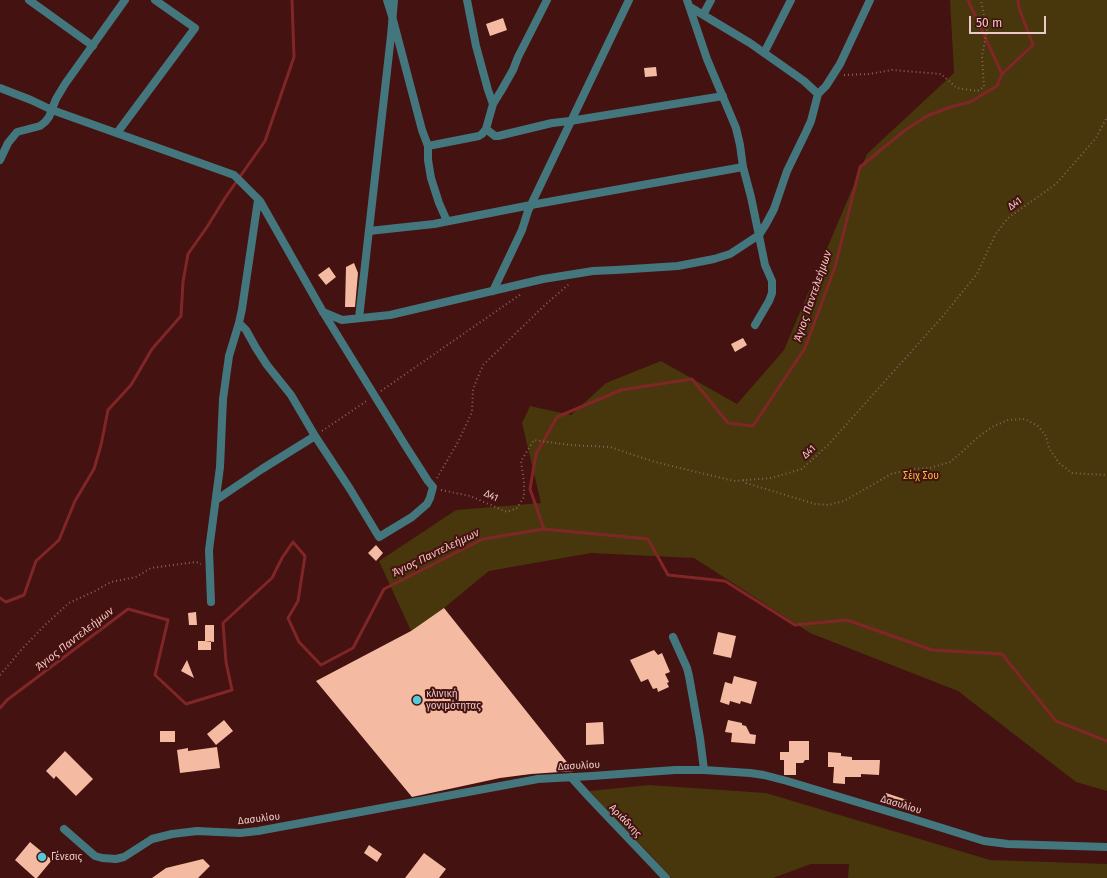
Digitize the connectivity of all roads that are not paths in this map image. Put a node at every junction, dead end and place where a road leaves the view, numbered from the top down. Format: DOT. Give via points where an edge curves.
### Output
graph roads {
  1 [pos="29,0"];
  2 [pos="125,0"];
  3 [pos="155,0"];
  4 [pos="387,0"];
  5 [pos="394,0"];
  6 [pos="547,0"];
  7 [pos="629,0"];
  8 [pos="710,0"];
  9 [pos="791,0"];
  10 [pos="870,0"];
  11 [pos="468,1"];
  12 [pos="688,4"];
  13 [pos="703,15"];
  14 [pos="392,16"];
  15 [pos="92,46"];
  16 [pos="764,53"];
  17 [pos="0,88"];
  18 [pos="818,94"];
  19 [pos="723,96"];
  20 [pos="493,104"];
  21 [pos="52,110"];
  22 [pos="570,121"];
  23 [pos="486,129"];
  24 [pos="117,133"];
  25 [pos="428,146"];
  26 [pos="0,160"];
  27 [pos="743,167"];
  28 [pos="258,200"];
  29 [pos="531,205"];
  30 [pos="447,221"];
  31 [pos="369,231"];
  32 [pos="759,235"];
  33 [pos="493,291"];
  34 [pos="322,312"];
  35 [pos="359,318"];
  36 [pos="239,323"];
  37 [pos="755,325"];
  38 [pos="315,436"];
  39 [pos="216,500"];
  40 [pos="211,602"];
  41 [pos="672,637"];
  42 [pos="704,770"];
  43 [pos="571,777"];
  44 [pos="64,829"];
  45 [pos="1107,847"];
  46 [pos="666,878"];
  1 -- 15 [label="street"];
  2 -- 15 [label="street"];
  3 -- 24 [label="street" via="195,28"];
  4 -- 14 [label="street"];
  5 -- 14 [label="street"];
  6 -- 20 [label="street" via="513,70"];
  7 -- 22 [label="street"];
  8 -- 13 [label="street"];
  9 -- 16 [label="street"];
  10 -- 18 [label="street" via="840,64"];
  11 -- 20 [label="street" via="476,46"];
  12 -- 13 [label="street"];
  12 -- 19 [label="street" via="704,53"];
  13 -- 16 [label="street"];
  14 -- 25 [label="street"];
  14 -- 31 [label="street"];
  15 -- 21 [label="street" via="65,84"];
  16 -- 18 [label="street"];
  17 -- 21 [label="street"];
  18 -- 32 [label="street" via="811,121 787,171 774,209"];
  19 -- 22 [label="street"];
  19 -- 27 [label="street" via="739,137"];
  20 -- 23 [label="street"];
  21 -- 24 [label="street"];
  21 -- 26 [label="street" via="40,126 17,132"];
  22 -- 23 [label="street" via="498,136"];
  22 -- 29 [label="street"];
  23 -- 25 [label="street" via="479,136"];
  24 -- 28 [label="street" via="234,175"];
  25 -- 30 [label="street" via="431,178"];
  27 -- 29 [label="street"];
  27 -- 32 [label="street" via="752,196"];
  28 -- 34 [label="street"];
  28 -- 36 [label="street"];
  29 -- 30 [label="street"];
  29 -- 33 [label="street"];
  30 -- 31 [label="street"];
  31 -- 35 [label="street"];
  32 -- 33 [label="street" via="730,254 714,259 678,266 582,272"];
  32 -- 37 [label="street" via="765,265 773,286 769,301"];
  33 -- 35 [label="street" via="390,315"];
  34 -- 35 [label="street" via="342,320"];
  34 -- 38 [label="street" via="433,487 427,504 379,537"];
  36 -- 38 [label="street" via="291,395"];
  36 -- 39 [label="street" via="229,356 223,399"];
  38 -- 39 [label="street"];
  39 -- 40 [label="street" via="209,550"];
  41 -- 42 [label="street" via="689,676"];
  42 -- 43 [label="street, Δασυλίου"];
  42 -- 45 [label="street, Δασυλίου" via="757,774 787,781 984,841"];
  43 -- 44 [label="street, Δασυλίου" via="538,779 258,831 197,831 172,834 152,839 116,859 95,856"];
  43 -- 46 [label="street, Αριάδνης"];
}
